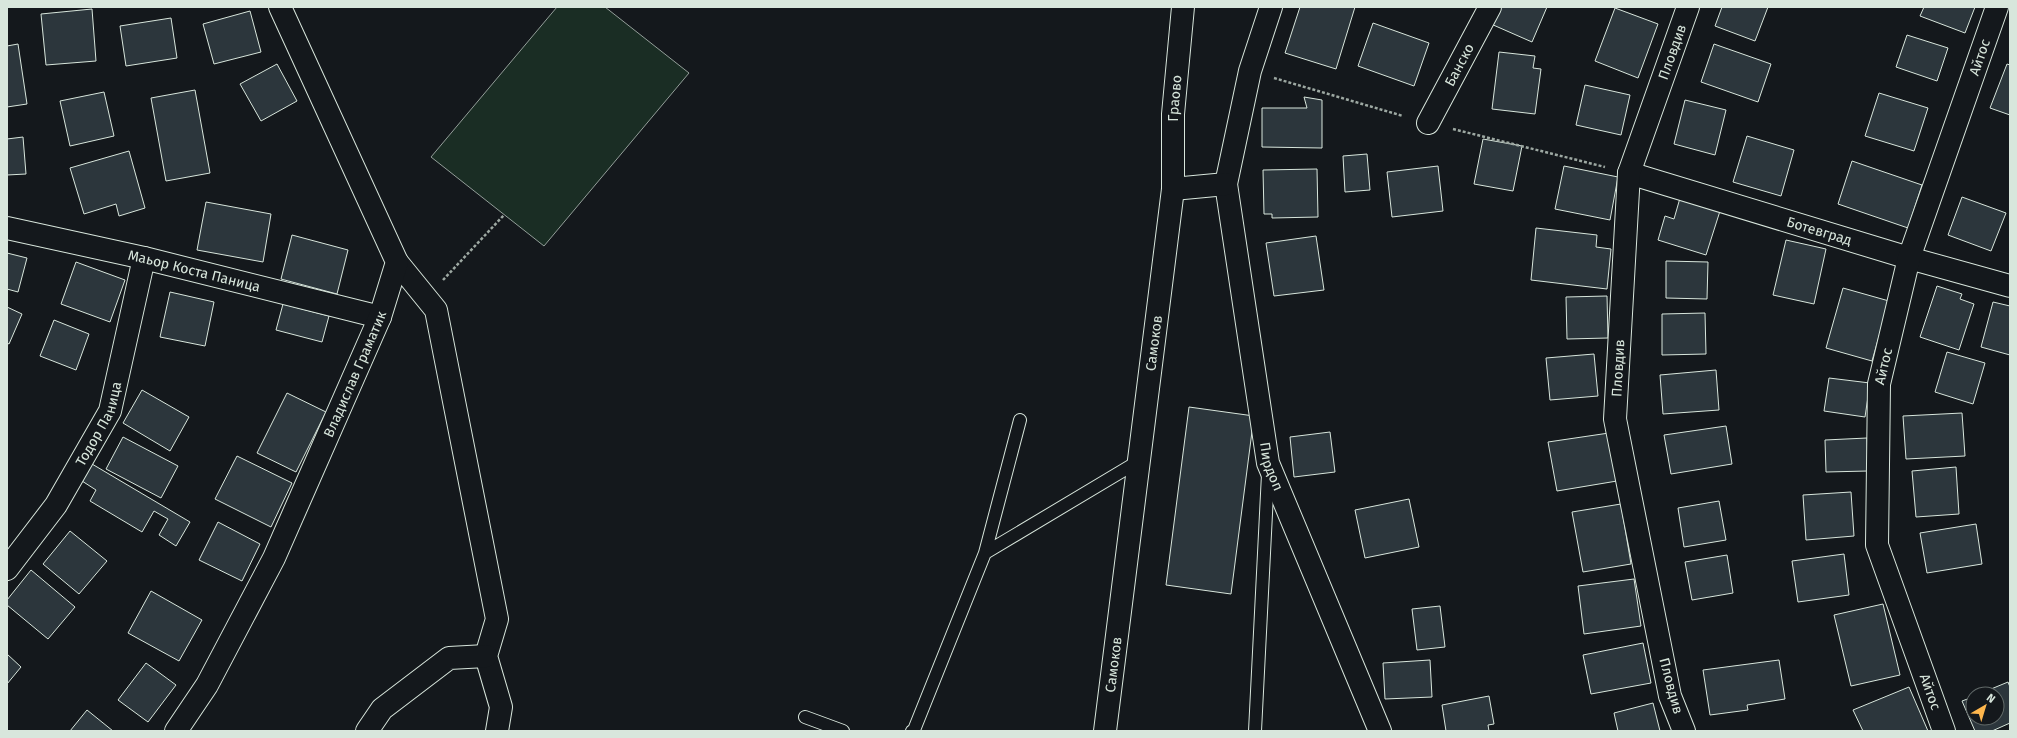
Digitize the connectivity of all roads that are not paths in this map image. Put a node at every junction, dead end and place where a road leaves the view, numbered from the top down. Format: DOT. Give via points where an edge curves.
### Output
graph roads {
  1 [pos="280,7"];
  2 [pos="1183,7"];
  3 [pos="1271,7"];
  4 [pos="1490,7"];
  5 [pos="1688,7"];
  6 [pos="1997,7"];
  7 [pos="1428,123"];
  8 [pos="1629,173"];
  9 [pos="1226,184"];
  10 [pos="1173,189"];
  11 [pos="7,228"];
  12 [pos="144,258"];
  13 [pos="1909,258"];
  14 [pos="397,262"];
  15 [pos="2010,286"];
  16 [pos="380,317"];
  17 [pos="1020,420"];
  18 [pos="1139,461"];
  19 [pos="1268,462"];
  20 [pos="985,553"];
  21 [pos="7,569"];
  22 [pos="486,656"];
  23 [pos="805,717"];
  24 [pos="176,731"];
  25 [pos="367,731"];
  26 [pos="497,731"];
  27 [pos="843,731"];
  28 [pos="912,731"];
  29 [pos="1105,731"];
  30 [pos="1255,731"];
  31 [pos="1380,731"];
  32 [pos="1684,731"];
  33 [pos="1944,731"];
  1 -- 14 [label="street"];
  2 -- 10 [label="street, Граово" via="1173,114"];
  3 -- 9 [label="street" via="1250,71"];
  4 -- 7 [label="street, Банско"];
  5 -- 8 [label="street, Пловдив"];
  6 -- 13 [label="street, Айтос"];
  8 -- 13 [label="street, Ботевград"];
  8 -- 32 [label="street, Пловдив" via="1615,419 1670,696"];
  9 -- 10 [label="street"];
  9 -- 19 [label="street, Пирдоп"];
  10 -- 18 [label="street, Самоков"];
  11 -- 12 [label="street, Маьор Коста Паница"];
  12 -- 16 [label="street, Маьор Коста Паница"];
  12 -- 21 [label="street, Тодор Паница" via="110,411 56,505"];
  13 -- 15 [label="street, Ботевград"];
  13 -- 33 [label="street, Айтос" via="1879,384 1877,545"];
  14 -- 16 [label="street, Владислав Граматик"];
  14 -- 22 [label="street" via="436,310 497,619"];
  16 -- 24 [label="street, Владислав Граматик" via="274,558 207,685"];
  17 -- 20 [label="lane"];
  18 -- 20 [label="lane"];
  18 -- 29 [label="street, Самоков"];
  19 -- 30 [label="lane"];
  19 -- 31 [label="street, Пирдоп"];
  20 -- 28 [label="lane"];
  22 -- 25 [label="street" via="449,658 382,709"];
  22 -- 26 [label="street" via="501,707"];
  23 -- 27 [label="lane"];
}
